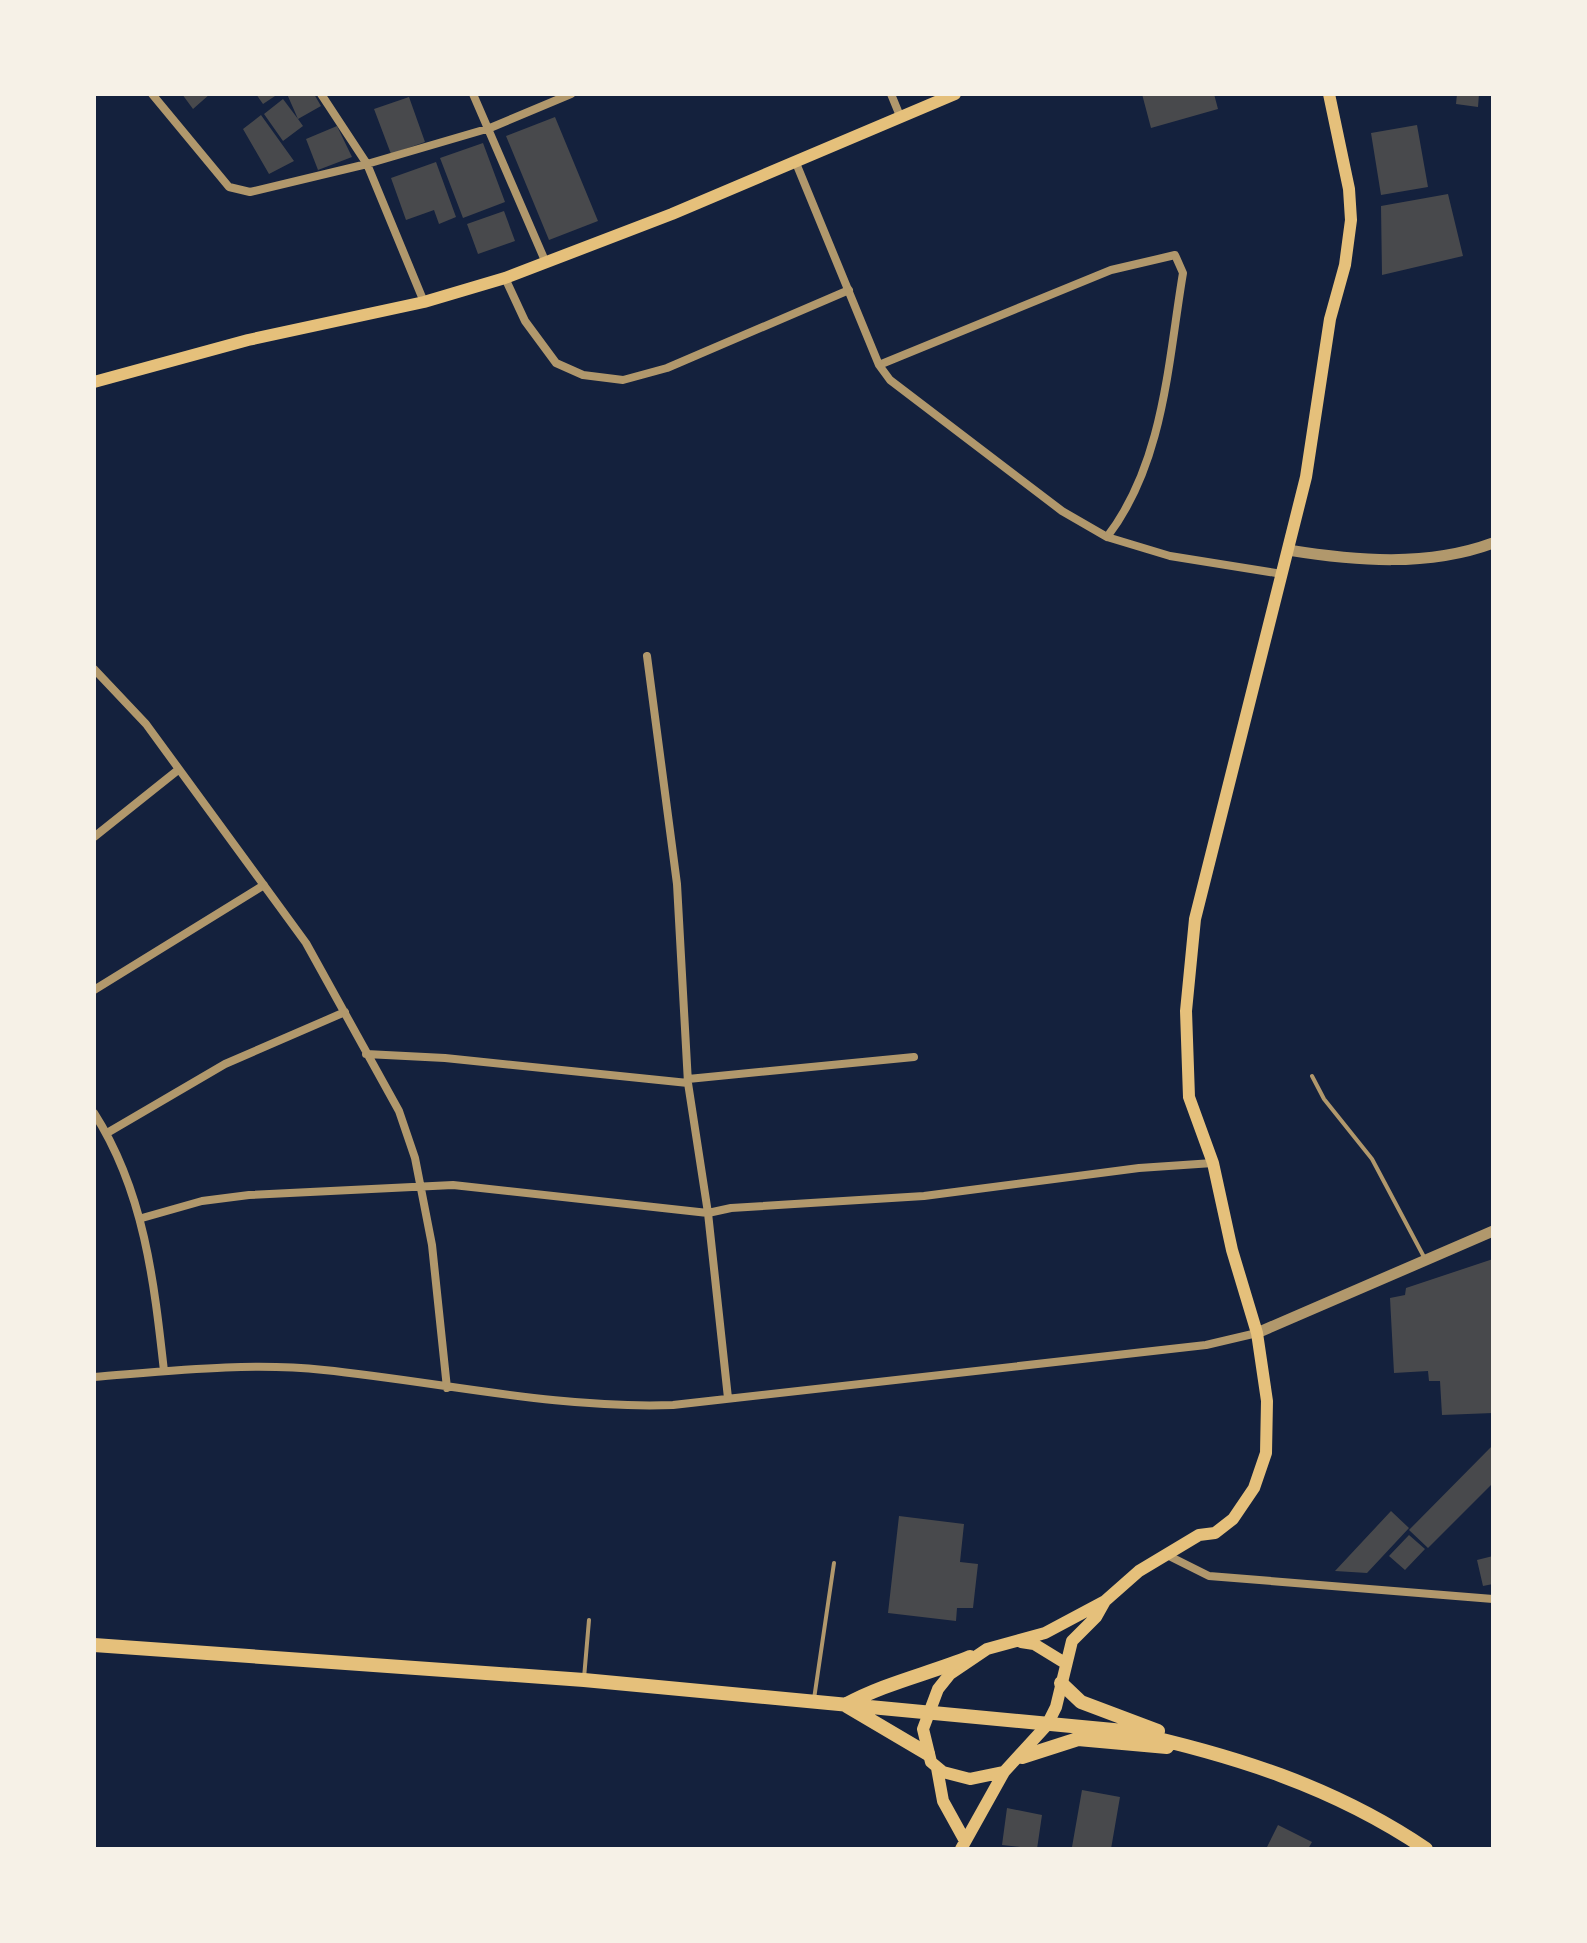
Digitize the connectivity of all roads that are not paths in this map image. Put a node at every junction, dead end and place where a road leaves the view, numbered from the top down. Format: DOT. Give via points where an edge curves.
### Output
graph roads {
  1 [pos="152,94"];
  2 [pos="321,94"];
  3 [pos="473,94"];
  4 [pos="571,94"];
  5 [pos="891,94"];
  6 [pos="955,94"];
  7 [pos="1329,94"];
  8 [pos="900,116"];
  9 [pos="490,128"];
  10 [pos="796,163"];
  11 [pos="367,164"];
  12 [pos="546,263"];
  13 [pos="505,278"];
  14 [pos="849,290"];
  15 [pos="424,302"];
  16 [pos="879,365"];
  17 [pos="94,382"];
  18 [pos="1107,537"];
  19 [pos="1493,543"];
  20 [pos="1288,550"];
  21 [pos="1282,574"];
  22 [pos="647,656"];
  23 [pos="94,669"];
  24 [pos="178,770"];
  25 [pos="94,837"];
  26 [pos="264,885"];
  27 [pos="94,990"];
  28 [pos="345,1012"];
  29 [pos="366,1054"];
  30 [pos="914,1057"];
  31 [pos="1312,1076"];
  32 [pos="688,1081"];
  33 [pos="94,1113"];
  34 [pos="107,1133"];
  35 [pos="1213,1163"];
  36 [pos="420,1186"];
  37 [pos="708,1213"];
  38 [pos="142,1218"];
  39 [pos="1493,1231"];
  40 [pos="1425,1259"];
  41 [pos="1257,1333"];
  42 [pos="164,1371"];
  43 [pos="94,1377"];
  44 [pos="447,1388"];
  45 [pos="728,1398"];
  46 [pos="1167,1555"];
  47 [pos="834,1563"];
  48 [pos="1493,1599"];
  49 [pos="1105,1601"];
  50 [pos="589,1620"];
  51 [pos="1006,1644"];
  52 [pos="94,1645"];
  53 [pos="970,1657"];
  54 [pos="1065,1663"];
  55 [pos="584,1680"];
  56 [pos="1061,1683"];
  57 [pos="814,1702"];
  58 [pos="845,1705"];
  59 [pos="927,1711"];
  60 [pos="1047,1725"];
  61 [pos="1192,1745"];
  62 [pos="928,1754"];
  63 [pos="1022,1757"];
  64 [pos="937,1768"];
  65 [pos="1004,1772"];
  66 [pos="963,1844"];
  67 [pos="1426,1849"];
  1 -- 11 [label="street" via="229,187 242,192"];
  2 -- 11 [label="street"];
  3 -- 9 [label="street"];
  4 -- 9 [label="street"];
  5 -- 8 [label="street"];
  6 -- 8 [label="main road"];
  7 -- 20 [label="main road" via="1351,220"];
  8 -- 10 [label="main road"];
  9 -- 11 [label="street"];
  9 -- 12 [label="street"];
  10 -- 12 [label="main road"];
  10 -- 14 [label="street"];
  11 -- 15 [label="street"];
  12 -- 13 [label="main road"];
  13 -- 14 [label="street" via="525,321 556,363 583,375 623,380 667,368"];
  13 -- 15 [label="main road"];
  14 -- 16 [label="street"];
  15 -- 17 [label="main road" via="248,340"];
  16 -- 18 [label="street" via="908,396 1012,475"];
  16 -- 18 [label="street" via="1111,270 1175,255 1183,273 1152,447 1136,492"];
  18 -- 21 [label="street" via="1170,556"];
  19 -- 20 [label="street" via="1405,559 1363,560"];
  20 -- 21 [label="main road"];
  21 -- 35 [label="main road" via="1189,955 1189,1097"];
  22 -- 32 [label="street" via="677,884"];
  23 -- 24 [label="street" via="146,724"];
  24 -- 25 [label="street"];
  24 -- 26 [label="street"];
  26 -- 27 [label="street"];
  26 -- 28 [label="street" via="306,943"];
  28 -- 29 [label="street"];
  28 -- 34 [label="street" via="225,1064"];
  29 -- 32 [label="street"];
  29 -- 36 [label="street" via="399,1111"];
  30 -- 32 [label="street"];
  31 -- 40 [label="lane" via="1372,1159"];
  32 -- 37 [label="street"];
  33 -- 34 [label="street"];
  34 -- 38 [label="street"];
  35 -- 37 [label="street" via="924,1196"];
  35 -- 41 [label="main road"];
  36 -- 37 [label="street" via="467,1186"];
  36 -- 38 [label="street" via="202,1201"];
  36 -- 44 [label="street" via="438,1283"];
  37 -- 45 [label="street"];
  38 -- 42 [label="street"];
  39 -- 40 [label="street"];
  40 -- 41 [label="street"];
  41 -- 45 [label="street" via="1206,1345"];
  41 -- 46 [label="main road" via="1268,1433 1262,1470 1233,1519"];
  42 -- 43 [label="street"];
  42 -- 44 [label="street" via="321,1370"];
  44 -- 45 [label="street" via="618,1407"];
  46 -- 48 [label="street" via="1218,1577"];
  46 -- 49 [label="main road"];
  47 -- 57 [label="lane"];
  49 -- 51 [label="main road" via="1045,1633"];
  49 -- 54 [label="main road" via="1072,1641"];
  50 -- 55 [label="lane"];
  51 -- 53 [label="main road"];
  51 -- 54 [label="main road" via="1034,1644"];
  52 -- 55 [label="main road"];
  53 -- 58 [label="main road" via="880,1686"];
  53 -- 59 [label="main road" via="938,1689"];
  54 -- 56 [label="main road"];
  55 -- 57 [label="main road"];
  56 -- 60 [label="main road"];
  56 -- 61 [label="main road" via="1081,1702"];
  57 -- 58 [label="main road"];
  58 -- 59 [label="main road"];
  58 -- 62 [label="main road"];
  59 -- 60 [label="main road"];
  59 -- 62 [label="main road" via="923,1729"];
  60 -- 61 [label="main road" via="1124,1731"];
  60 -- 63 [label="main road"];
  61 -- 63 [label="main road" via="1078,1739"];
  61 -- 67 [label="main road" via="1317,1787"];
  62 -- 64 [label="main road"];
  63 -- 65 [label="main road"];
  64 -- 65 [label="main road" via="970,1779"];
  64 -- 66 [label="main road" via="943,1801"];
  65 -- 66 [label="main road"];
}
